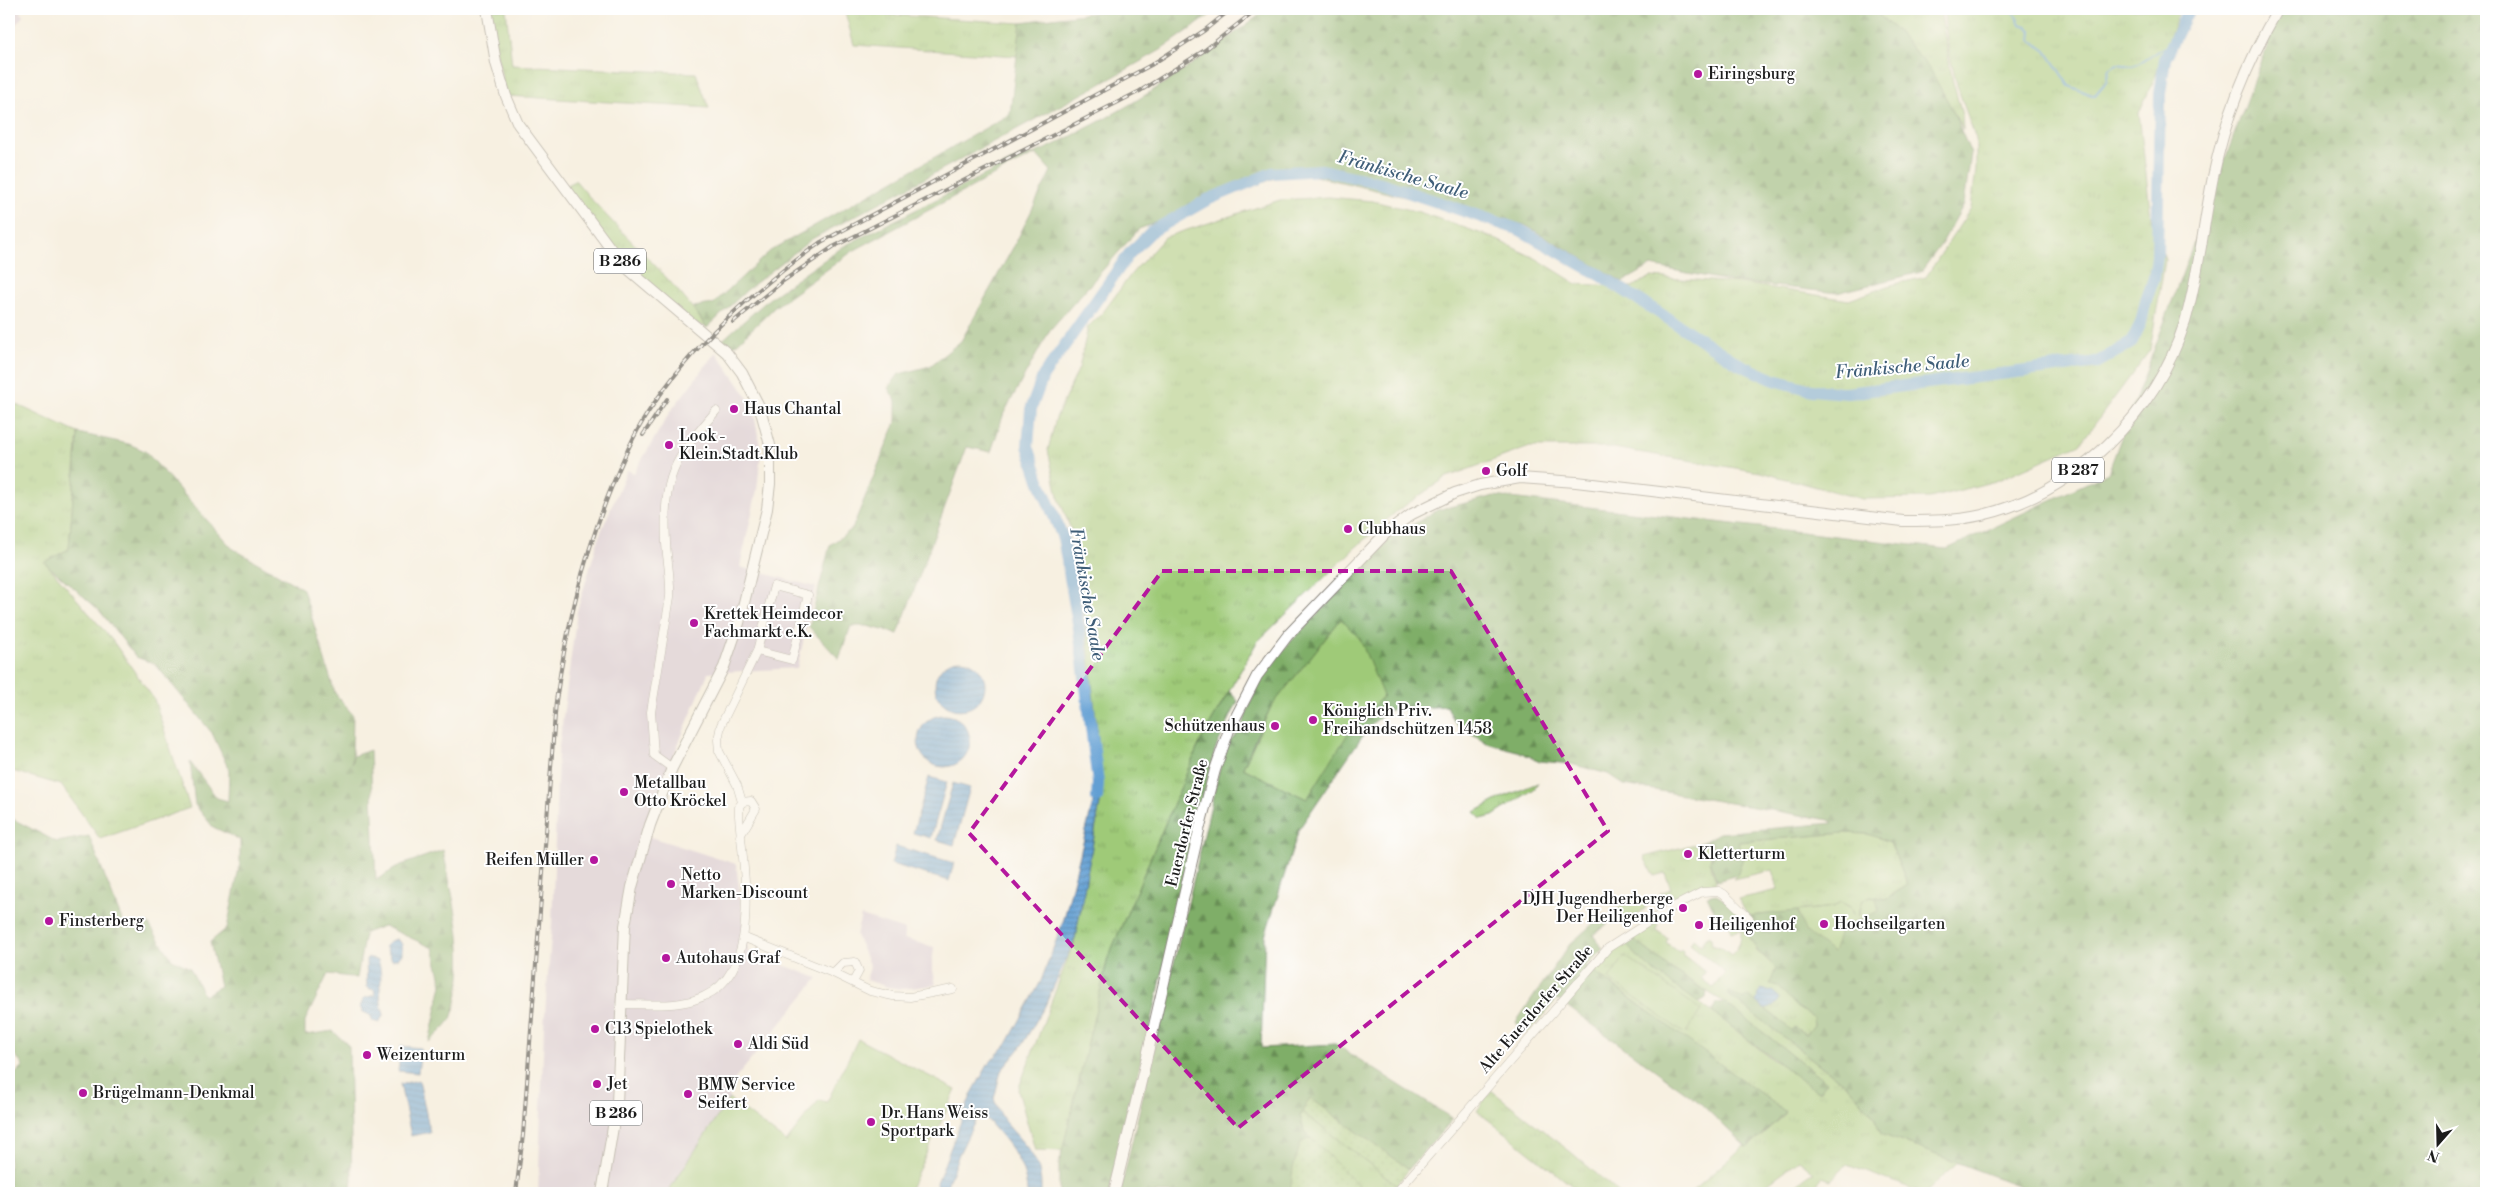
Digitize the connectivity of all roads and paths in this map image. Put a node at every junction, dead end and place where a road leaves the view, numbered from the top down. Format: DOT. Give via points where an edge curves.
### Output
graph roads {
  1 [pos="2278,9"];
  2 [pos="488,13"];
  3 [pos="716,411"];
  4 [pos="758,651"];
  5 [pos="672,768"];
  6 [pos="742,802"];
  7 [pos="740,836"];
  8 [pos="1749,918"];
  9 [pos="745,938"];
  10 [pos="833,973"];
  11 [pos="853,982"];
  12 [pos="953,989"];
  13 [pos="622,1004"];
  14 [pos="602,1193"];
  15 [pos="1114,1193"];
  16 [pos="1396,1193"];
  1 -- 15 [label="main road, Euerdorfer Straße / B 287" via="2246,73 2227,121 2213,178 2198,273 2184,324 2165,367 2141,405 2102,450 2050,488 2005,508 1933,521 1861,518 1576,482 1520,478 1454,493 1412,514 1385,534 1288,635 1257,676 1229,730 1215,770"];
  2 -- 5 [label="main road, B 286" via="496,63 518,124 622,264 727,353 750,388 766,426 770,445 767,509 742,615 724,667"];
  3 -- 5 [label="street" via="684,449 667,487 666,544 670,596 651,718 654,755"];
  4 -- 4 [label="street" via="774,586 808,595 792,660"];
  4 -- 6 [label="street" via="721,725 718,740 719,751"];
  5 -- 13 [label="main road, B 286" via="650,825 632,887 625,926"];
  6 -- 7 [label="street" via="739,807"];
  6 -- 7 [label="street" via="751,801 756,809"];
  7 -- 9 [label="street"];
  8 -- 16 [label="street, Alte Euerdorfer Straße" via="1724,894 1702,892 1608,948"];
  9 -- 10 [label="street"];
  9 -- 13 [label="street" via="730,975 717,990 706,996 673,1004"];
  10 -- 11 [label="street"];
  10 -- 11 [label="street" via="843,963 855,962 859,971"];
  11 -- 12 [label="street" via="870,991 893,996 928,995"];
  13 -- 14 [label="main road, B 286" via="617,1103"];
}
